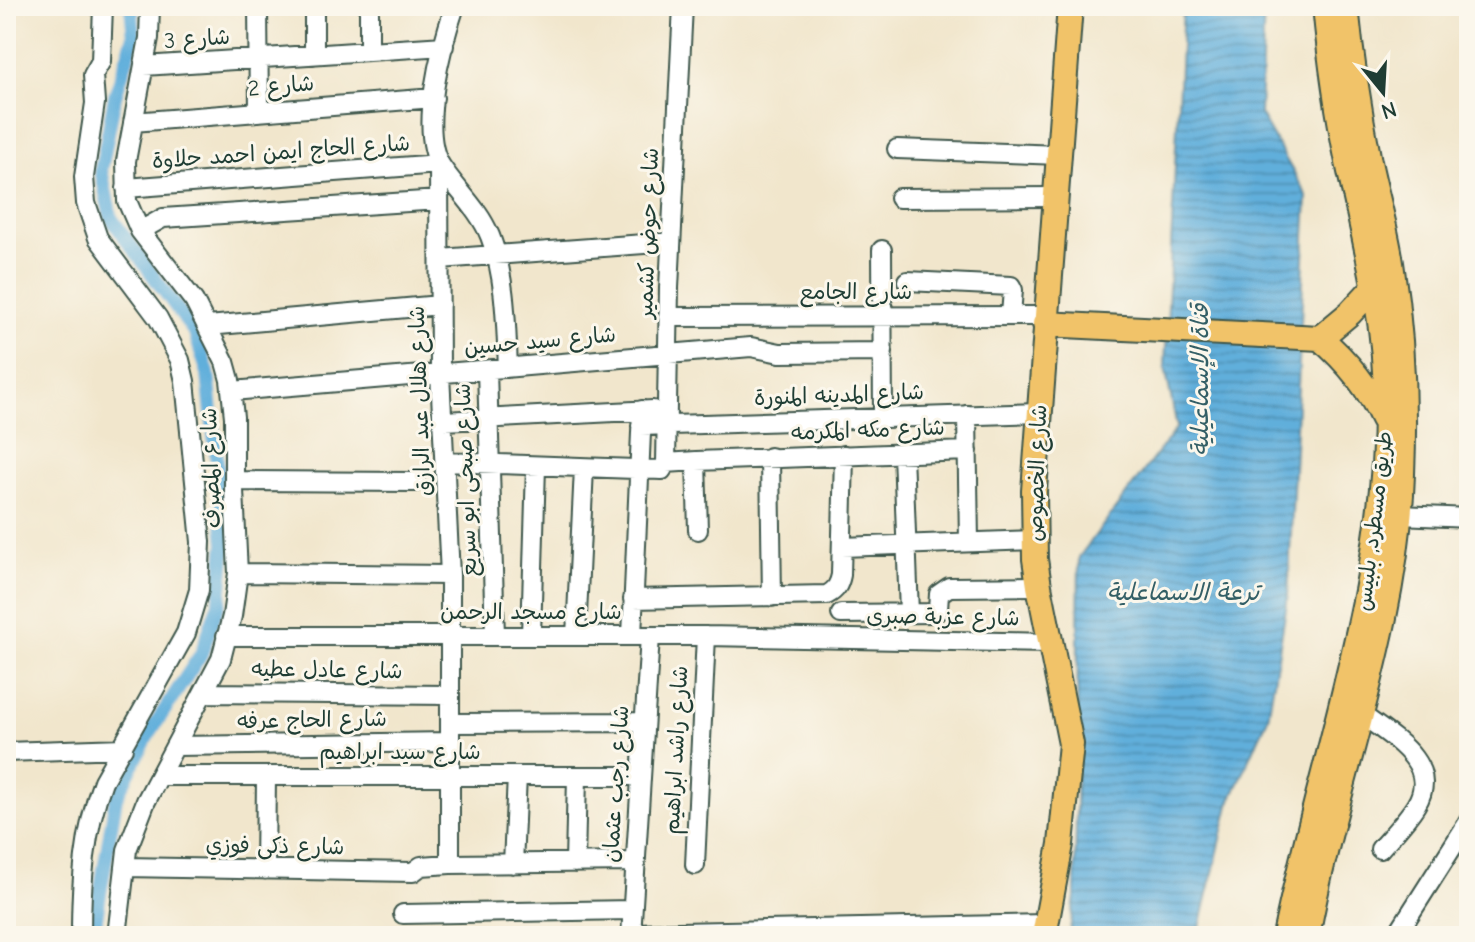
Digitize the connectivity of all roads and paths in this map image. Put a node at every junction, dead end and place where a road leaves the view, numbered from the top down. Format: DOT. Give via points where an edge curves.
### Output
graph roads {
  1 [pos="103,6"];
  2 [pos="150,6"];
  3 [pos="258,6"];
  4 [pos="314,6"];
  5 [pos="369,6"];
  6 [pos="455,6"];
  7 [pos="683,6"];
  8 [pos="1070,6"];
  9 [pos="1325,6"];
  10 [pos="1346,6"];
  11 [pos="444,46"];
  12 [pos="369,51"];
  13 [pos="314,55"];
  14 [pos="258,59"];
  15 [pos="144,66"];
  16 [pos="434,98"];
  17 [pos="259,112"];
  18 [pos="133,122"];
  19 [pos="897,149"];
  20 [pos="1059,155"];
  21 [pos="439,164"];
  22 [pos="126,188"];
  23 [pos="1056,197"];
  24 [pos="899,198"];
  25 [pos="439,200"];
  26 [pos="140,231"];
  27 [pos="671,242"];
  28 [pos="882,250"];
  29 [pos="495,256"];
  30 [pos="440,259"];
  31 [pos="907,281"];
  32 [pos="1376,285"];
  33 [pos="440,305"];
  34 [pos="882,315"];
  35 [pos="1011,315"];
  36 [pos="668,317"];
  37 [pos="1045,320"];
  38 [pos="208,326"];
  39 [pos="1319,338"];
  40 [pos="883,352"];
  41 [pos="668,353"];
  42 [pos="508,368"];
  43 [pos="487,370"];
  44 [pos="440,374"];
  45 [pos="232,391"];
  46 [pos="1039,413"];
  47 [pos="967,415"];
  48 [pos="667,417"];
  49 [pos="641,418"];
  50 [pos="883,418"];
  51 [pos="856,419"];
  52 [pos="489,420"];
  53 [pos="444,421"];
  54 [pos="1386,425"];
  55 [pos="968,451"];
  56 [pos="903,453"];
  57 [pos="851,455"];
  58 [pos="770,457"];
  59 [pos="696,461"];
  60 [pos="446,462"];
  61 [pos="490,464"];
  62 [pos="536,466"];
  63 [pos="665,466"];
  64 [pos="584,468"];
  65 [pos="639,469"];
  66 [pos="234,481"];
  67 [pos="415,482"];
  68 [pos="1400,515"];
  69 [pos="1469,518"];
  70 [pos="698,530"];
  71 [pos="1034,540"];
  72 [pos="969,542"];
  73 [pos="906,544"];
  74 [pos="842,547"];
  75 [pos="238,573"];
  76 [pos="450,575"];
  77 [pos="1039,586"];
  78 [pos="772,597"];
  79 [pos="633,599"];
  80 [pos="909,613"];
  81 [pos="841,614"];
  82 [pos="226,636"];
  83 [pos="450,636"];
  84 [pos="495,636"];
  85 [pos="531,636"];
  86 [pos="576,636"];
  87 [pos="641,636"];
  88 [pos="706,636"];
  89 [pos="835,638"];
  90 [pos="1050,643"];
  91 [pos="204,693"];
  92 [pos="450,695"];
  93 [pos="1361,714"];
  94 [pos="644,722"];
  95 [pos="450,723"];
  96 [pos="450,742"];
  97 [pos="176,746"];
  98 [pos="123,748"];
  99 [pos="6,752"];
  100 [pos="160,776"];
  101 [pos="449,776"];
  102 [pos="517,776"];
  103 [pos="577,776"];
  104 [pos="640,776"];
  105 [pos="266,777"];
  106 [pos="1469,821"];
  107 [pos="1380,849"];
  108 [pos="634,862"];
  109 [pos="575,863"];
  110 [pos="450,864"];
  111 [pos="513,864"];
  112 [pos="695,865"];
  113 [pos="125,867"];
  114 [pos="265,870"];
  115 [pos="632,910"];
  116 [pos="403,914"];
  117 [pos="1045,930"];
  118 [pos="631,934"];
  119 [pos="81,936"];
  120 [pos="117,936"];
  121 [pos="1285,936"];
  122 [pos="1307,936"];
  123 [pos="1396,936"];
  1 -- 98 [label="street" via="101,61 93,75 95,103 84,177 86,203 98,238 158,318 180,360 201,542 199,590 186,633"];
  2 -- 15 [label="street, شارع المصرف"];
  3 -- 14 [label="street"];
  4 -- 13 [label="street"];
  5 -- 12 [label="street"];
  6 -- 11 [label="street"];
  7 -- 27 [label="street, شارع حوض كشمير"];
  8 -- 20 [label="main road, شارع الخصوص"];
  9 -- 32 [label="main road, طريق مسطرد, بلبيس" via="1337,104"];
  10 -- 68 [label="main road, طريق مسطرد, بلبيس" via="1399,318 1404,416"];
  11 -- 12 [label="street, شارع 3"];
  11 -- 16 [label="street"];
  12 -- 13 [label="street, شارع 3"];
  13 -- 14 [label="street, شارع 3"];
  14 -- 15 [label="street, شارع 3"];
  14 -- 17 [label="street"];
  15 -- 18 [label="street, شارع المصرف"];
  16 -- 17 [label="street, شارع 2"];
  16 -- 21 [label="street" via="431,146"];
  17 -- 18 [label="street, شارع 2"];
  18 -- 22 [label="street, شارع المصرف"];
  19 -- 20 [label="street"];
  20 -- 23 [label="main road, شارع الخصوص"];
  21 -- 22 [label="street, شارع الحاج ايمن احمد حلاوة"];
  21 -- 25 [label="street, شارع هلال عبد الرازق"];
  21 -- 29 [label="street" via="480,219"];
  22 -- 26 [label="street, شارع المصرف"];
  23 -- 24 [label="street"];
  23 -- 37 [label="main road, شارع الخصوص"];
  25 -- 26 [label="street" via="163,218"];
  25 -- 30 [label="street, شارع هلال عبد الرازق"];
  26 -- 38 [label="street, شارع المصرف"];
  27 -- 29 [label="street"];
  27 -- 36 [label="street, شارع حوض كشمير"];
  28 -- 34 [label="street"];
  29 -- 30 [label="street"];
  29 -- 42 [label="street"];
  30 -- 33 [label="street, شارع هلال عبد الرازق"];
  31 -- 35 [label="street" via="1009,286"];
  32 -- 39 [label="main road"];
  32 -- 54 [label="main road, طريق مسطرد, بلبيس"];
  33 -- 38 [label="street"];
  33 -- 44 [label="street, شارع هلال عبد الرازق"];
  34 -- 35 [label="street, شارع الجامع"];
  34 -- 36 [label="street, شارع الجامع"];
  34 -- 40 [label="street"];
  35 -- 37 [label="street, شارع الجامع"];
  36 -- 41 [label="street, شارع حوض كشمير"];
  37 -- 39 [label="main road"];
  37 -- 46 [label="main road, شارع الخصوص"];
  38 -- 45 [label="street, شارع المصرف"];
  39 -- 54 [label="main road" via="1359,377"];
  40 -- 41 [label="street, شارع سيد حسين" via="780,353 751,347"];
  40 -- 50 [label="street"];
  41 -- 42 [label="street, شارع سيد حسين"];
  41 -- 48 [label="street, شارع حوض كشمير"];
  42 -- 43 [label="street, شارع سيد حسين"];
  43 -- 44 [label="street, شارع سيد حسين"];
  43 -- 52 [label="street, شارع صبحى ابو سريع"];
  44 -- 45 [label="street, شارع سيد حسين"];
  44 -- 53 [label="street, شارع هلال عبد الرازق"];
  45 -- 66 [label="street, شارع المصرف"];
  46 -- 47 [label="street, شارع المدينه المنورة"];
  46 -- 71 [label="main road, شارع الخصوص"];
  47 -- 50 [label="street, شارع المدينه المنورة"];
  47 -- 55 [label="street"];
  48 -- 49 [label="street, شارع المدينه المنورة"];
  48 -- 51 [label="street, شارع المدينه المنورة"];
  48 -- 63 [label="street, شارع حوض كشمير"];
  49 -- 52 [label="street, شارع المدينه المنورة"];
  49 -- 65 [label="street, شارع رجب عثمان"];
  50 -- 51 [label="street, شارع المدينه المنورة"];
  51 -- 57 [label="street"];
  52 -- 53 [label="street, شارع المدينه المنورة"];
  52 -- 61 [label="street, شارع صبحى ابو سريع"];
  53 -- 60 [label="street, شارع هلال عبد الرازق"];
  54 -- 121 [label="main road, طريق مسطرد, بلبيس" via="1380,508 1358,642"];
  55 -- 56 [label="street, شارع مكه المكرمه"];
  55 -- 72 [label="street"];
  56 -- 57 [label="street, شارع مكه المكرمه"];
  56 -- 73 [label="street"];
  57 -- 58 [label="street, شارع مكه المكرمه"];
  57 -- 74 [label="street"];
  58 -- 59 [label="street, شارع مكه المكرمه"];
  58 -- 78 [label="street, شارع مكه المكرمه"];
  59 -- 63 [label="street, شارع مكه المكرمه"];
  59 -- 70 [label="street"];
  60 -- 61 [label="street, شارع مكه المكرمه"];
  60 -- 76 [label="street, شارع هلال عبد الرازق"];
  61 -- 62 [label="street, شارع مكه المكرمه"];
  61 -- 84 [label="street, شارع صبحى ابو سريع"];
  62 -- 64 [label="street, شارع مكه المكرمه"];
  62 -- 85 [label="street"];
  63 -- 65 [label="street, شارع مكه المكرمه"];
  64 -- 65 [label="street, شارع مكه المكرمه"];
  64 -- 86 [label="street"];
  65 -- 79 [label="street, شارع رجب عثمان"];
  66 -- 67 [label="street"];
  66 -- 75 [label="street, شارع المصرف"];
  68 -- 69 [label="street"];
  68 -- 93 [label="main road, طريق مسطرد, بلبيس" via="1389,599"];
  71 -- 72 [label="street"];
  71 -- 77 [label="main road, شارع الخصوص"];
  72 -- 73 [label="street"];
  73 -- 74 [label="street"];
  73 -- 80 [label="street"];
  74 -- 78 [label="street" via="839,584 827,595"];
  75 -- 76 [label="street"];
  75 -- 82 [label="street, شارع المصرف"];
  76 -- 83 [label="street, شارع هلال عبد الرازق"];
  77 -- 80 [label="street" via="949,587 939,594 937,612"];
  77 -- 90 [label="main road, شارع الخصوص"];
  78 -- 79 [label="street"];
  79 -- 87 [label="street, شارع رجب عثمان"];
  80 -- 81 [label="street"];
  82 -- 83 [label="street, شارع مسجد الرحمن"];
  82 -- 91 [label="street, شارع المصرف"];
  83 -- 84 [label="street, شارع مسجد الرحمن"];
  83 -- 92 [label="street, شارع هلال عبد الرازق"];
  84 -- 85 [label="street, شارع مسجد الرحمن"];
  85 -- 86 [label="street, شارع مسجد الرحمن"];
  86 -- 87 [label="street, شارع مسجد الرحمن"];
  87 -- 88 [label="street, شارع مسجد الرحمن"];
  87 -- 94 [label="street, شارع رجب عثمان"];
  88 -- 89 [label="street, شارع مسجد الرحمن"];
  88 -- 112 [label="street, شارع راشد ابراهيم"];
  89 -- 90 [label="street, شارع عزبة صبرى"];
  90 -- 117 [label="main road, شارع الخصوص" via="1071,744"];
  91 -- 92 [label="street, شارع عادل عطيه"];
  91 -- 97 [label="street, شارع المصرف"];
  92 -- 95 [label="street, شارع هلال عبد الرازق"];
  93 -- 107 [label="street" via="1403,746 1421,770 1417,803"];
  93 -- 122 [label="main road, طريق مسطرد, بلبيس"];
  94 -- 95 [label="street"];
  94 -- 104 [label="street, شارع رجب عثمان"];
  95 -- 96 [label="street, شارع هلال عبد الرازق"];
  96 -- 97 [label="street, شارع الحاج عرفه"];
  96 -- 101 [label="street, شارع هلال عبد الرازق"];
  97 -- 100 [label="street, شارع المصرف"];
  98 -- 99 [label="street"];
  98 -- 119 [label="street" via="103,781 93,812 83,868"];
  100 -- 105 [label="street, شارع سيد ابراهيم"];
  100 -- 113 [label="street, شارع المصرف" via="135,827"];
  101 -- 102 [label="street, شارع سيد ابراهيم"];
  101 -- 105 [label="street, شارع سيد ابراهيم"];
  101 -- 110 [label="street, شارع هلال عبد الرازق"];
  102 -- 103 [label="street, شارع سيد ابراهيم"];
  102 -- 111 [label="street"];
  103 -- 104 [label="street, شارع سيد ابراهيم"];
  103 -- 109 [label="street"];
  104 -- 108 [label="street, شارع رجب عثمان"];
  105 -- 114 [label="street"];
  106 -- 123 [label="street"];
  108 -- 109 [label="street, شارع ذكى فوزي"];
  108 -- 115 [label="street, شارع رجب عثمان"];
  109 -- 111 [label="street, شارع ذكى فوزي"];
  110 -- 111 [label="street, شارع ذكى فوزي"];
  110 -- 114 [label="street, شارع ذكى فوزي" via="413,872"];
  113 -- 114 [label="street, شارع ذكى فوزي"];
  113 -- 120 [label="street, شارع المصرف"];
  115 -- 116 [label="street"];
  115 -- 118 [label="street, شارع رجب عثمان"];
  117 -- 118 [label="street"];
}
